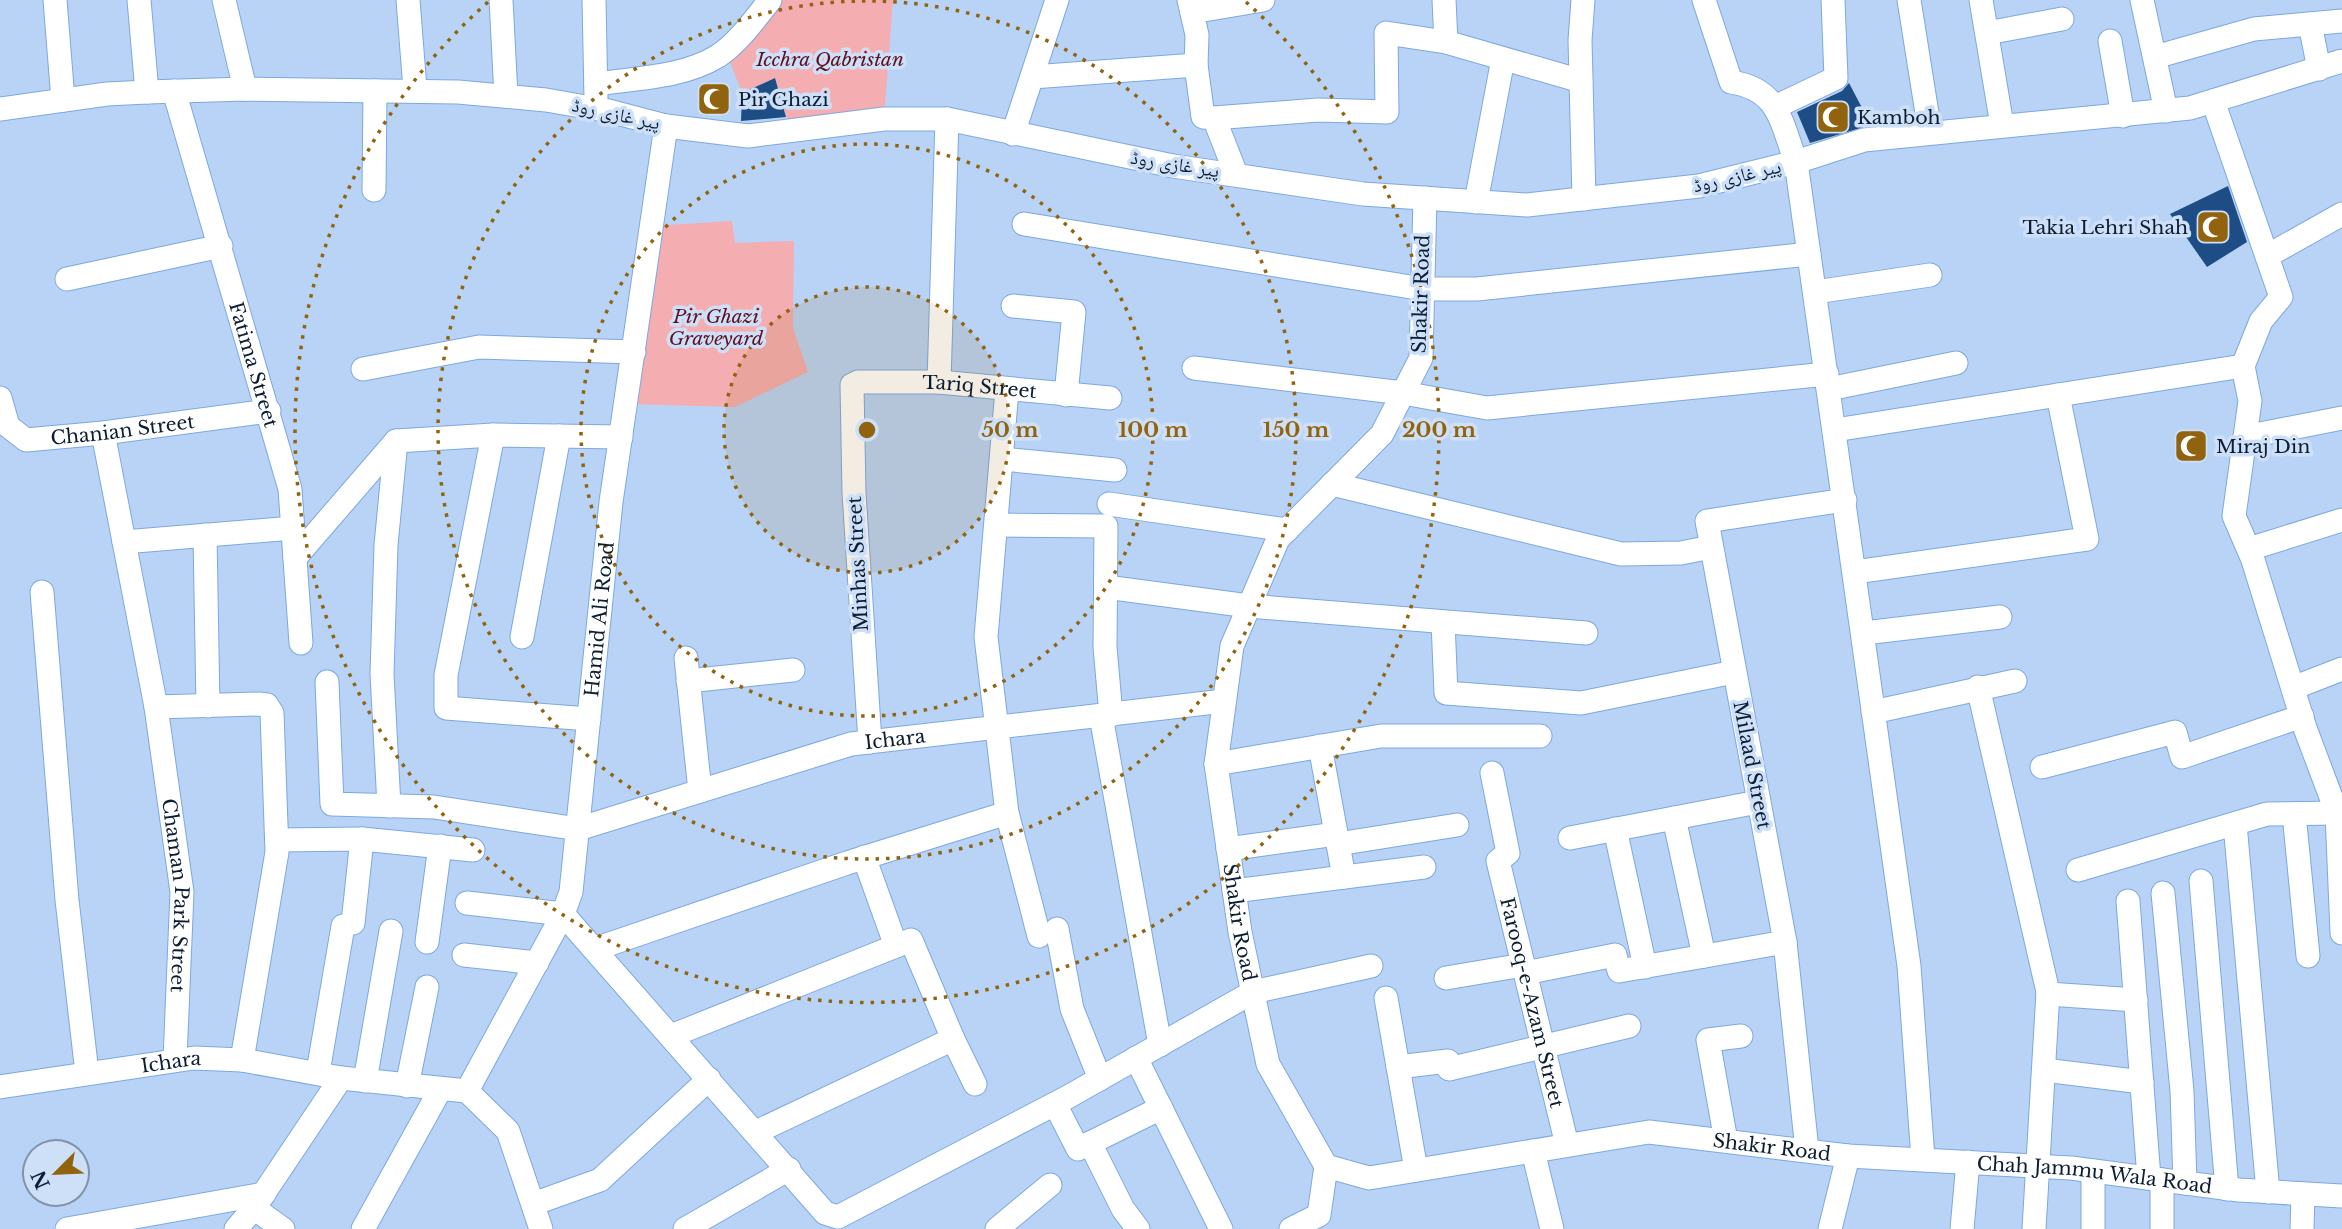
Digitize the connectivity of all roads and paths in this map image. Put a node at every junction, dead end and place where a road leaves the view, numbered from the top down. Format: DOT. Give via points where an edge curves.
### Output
graph roads {
  1 [pos="55,0"];
  2 [pos="139,0"];
  3 [pos="224,0"];
  4 [pos="408,0"];
  5 [pos="501,0"];
  6 [pos="594,0"];
  7 [pos="770,0"];
  8 [pos="1057,0"];
  9 [pos="1444,0"];
  10 [pos="1583,0"];
  11 [pos="1704,0"];
  12 [pos="1833,0"];
  13 [pos="1909,0"];
  14 [pos="1981,0"];
  15 [pos="2142,0"];
  16 [pos="1273,3"];
  17 [pos="1191,6"];
  18 [pos="2063,19"];
  19 [pos="2342,21"];
  20 [pos="2310,24"];
  21 [pos="1987,33"];
  22 [pos="2110,41"];
  23 [pos="1446,42"];
  24 [pos="2155,57"];
  25 [pos="1503,59"];
  26 [pos="2342,61"];
  27 [pos="1196,65"];
  28 [pos="2319,69"];
  29 [pos="1032,77"];
  30 [pos="1581,81"];
  31 [pos="596,84"];
  32 [pos="245,89"];
  33 [pos="415,89"];
  34 [pos="174,91"];
  35 [pos="375,91"];
  36 [pos="147,92"];
  37 [pos="506,96"];
  38 [pos="63,100"];
  39 [pos="2213,101"];
  40 [pos="1775,107"];
  41 [pos="597,108"];
  42 [pos="0,109"];
  43 [pos="2166,111"];
  44 [pos="2123,116"];
  45 [pos="1214,118"];
  46 [pos="947,119"];
  47 [pos="666,125"];
  48 [pos="2003,125"];
  49 [pos="1930,132"];
  50 [pos="1013,134"];
  51 [pos="1796,162"];
  52 [pos="1236,174"];
  53 [pos="374,190"];
  54 [pos="1425,198"];
  55 [pos="1584,199"];
  56 [pos="1476,202"];
  57 [pos="2342,214"];
  58 [pos="1024,224"];
  59 [pos="221,246"];
  60 [pos="1809,254"];
  61 [pos="2266,256"];
  62 [pos="1930,275"];
  63 [pos="67,278"];
  64 [pos="1423,289"];
  65 [pos="1815,292"];
  66 [pos="1013,306"];
  67 [pos="634,352"];
  68 [pos="1956,363"];
  69 [pos="2243,366"];
  70 [pos="1194,368"];
  71 [pos="363,369"];
  72 [pos="1828,381"];
  73 [pos="939,382"];
  74 [pos="852,385"];
  75 [pos="1007,390"];
  76 [pos="1403,393"];
  77 [pos="1066,395"];
  78 [pos="2058,395"];
  79 [pos="0,398"];
  80 [pos="1110,398"];
  81 [pos="268,411"];
  82 [pos="2342,418"];
  83 [pos="1835,430"];
  84 [pos="103,433"];
  85 [pos="493,435"];
  86 [pos="559,436"];
  87 [pos="621,437"];
  88 [pos="2245,437"];
  89 [pos="396,441"];
  90 [pos="1002,459"];
  91 [pos="1115,470"];
  92 [pos="1332,484"];
  93 [pos="1845,499"];
  94 [pos="1109,504"];
  95 [pos="2342,520"];
  96 [pos="998,525"];
  97 [pos="293,528"];
  98 [pos="1287,530"];
  99 [pos="205,535"];
  100 [pos="124,542"];
  101 [pos="1711,547"];
  102 [pos="2249,549"];
  103 [pos="295,558"];
  104 [pos="1856,572"];
  105 [pos="1106,587"];
  106 [pos="42,592"];
  107 [pos="1250,606"];
  108 [pos="2000,617"];
  109 [pos="1443,622"];
  110 [pos="1586,633"];
  111 [pos="1864,634"];
  112 [pos="522,638"];
  113 [pos="301,643"];
  114 [pos="686,658"];
  115 [pos="2342,668"];
  116 [pos="793,670"];
  117 [pos="1734,672"];
  118 [pos="688,681"];
  119 [pos="2015,681"];
  120 [pos="327,682"];
  121 [pos="1978,687"];
  122 [pos="2292,688"];
  123 [pos="1224,701"];
  124 [pos="208,706"];
  125 [pos="156,707"];
  126 [pos="1873,712"];
  127 [pos="1106,716"];
  128 [pos="2301,716"];
  129 [pos="589,719"];
  130 [pos="996,729"];
  131 [pos="1539,736"];
  132 [pos="870,742"];
  133 [pos="1320,746"];
  134 [pos="1216,764"];
  135 [pos="2042,766"];
  136 [pos="1492,773"];
  137 [pos="700,791"];
  138 [pos="1758,802"];
  139 [pos="388,806"];
  140 [pos="1007,813"];
  141 [pos="2294,814"];
  142 [pos="1674,818"];
  143 [pos="2235,824"];
  144 [pos="2339,824"];
  145 [pos="1457,825"];
  146 [pos="578,829"];
  147 [pos="1615,829"];
  148 [pos="1570,838"];
  149 [pos="362,839"];
  150 [pos="1337,839"];
  151 [pos="276,841"];
  152 [pos="440,846"];
  153 [pos="473,849"];
  154 [pos="1228,849"];
  155 [pos="864,857"];
  156 [pos="1424,867"];
  157 [pos="2078,870"];
  158 [pos="1344,877"];
  159 [pos="2201,881"];
  160 [pos="1234,891"];
  161 [pos="2163,893"];
  162 [pos="2128,901"];
  163 [pos="467,903"];
  164 [pos="2341,907"];
  165 [pos="563,914"];
  166 [pos="391,931"];
  167 [pos="2342,933"];
  168 [pos="427,942"];
  169 [pos="1784,942"];
  170 [pos="896,946"];
  171 [pos="595,949"];
  172 [pos="464,955"];
  173 [pos="1704,956"];
  174 [pos="2308,956"];
  175 [pos="537,963"];
  176 [pos="1371,966"];
  177 [pos="1645,967"];
  178 [pos="1524,969"];
  179 [pos="1446,978"];
  180 [pos="426,987"];
  181 [pos="1252,992"];
  182 [pos="2048,995"];
  183 [pos="1386,998"];
  184 [pos="2136,1000"];
  185 [pos="1629,1026"];
  186 [pos="671,1036"];
  187 [pos="1741,1036"];
  188 [pos="953,1039"];
  189 [pos="1160,1045"];
  190 [pos="1543,1045"];
  191 [pos="1136,1058"];
  192 [pos="175,1059"];
  193 [pos="242,1060"];
  194 [pos="1398,1067"];
  195 [pos="2044,1070"];
  196 [pos="318,1072"];
  197 [pos="87,1073"];
  198 [pos="341,1077"];
  199 [pos="709,1079"];
  200 [pos="1100,1079"];
  201 [pos="365,1081"];
  202 [pos="2142,1082"];
  203 [pos="975,1084"];
  204 [pos="407,1086"];
  205 [pos="0,1087"];
  206 [pos="440,1090"];
  207 [pos="467,1091"];
  208 [pos="1055,1104"];
  209 [pos="1161,1108"];
  210 [pos="756,1132"];
  211 [pos="1726,1141"];
  212 [pos="1090,1143"];
  213 [pos="1567,1145"];
  214 [pos="1807,1150"];
  215 [pos="1533,1151"];
  216 [pos="1848,1156"];
  217 [pos="1923,1159"];
  218 [pos="1968,1162"];
  219 [pos="1326,1166"];
  220 [pos="2039,1166"];
  221 [pos="789,1169"];
  222 [pos="1416,1170"];
  223 [pos="2093,1171"];
  224 [pos="2155,1179"];
  225 [pos="2185,1183"];
  226 [pos="1050,1185"];
  227 [pos="2227,1189"];
  228 [pos="2268,1192"];
  229 [pos="2302,1194"];
  230 [pos="2342,1196"];
  231 [pos="259,1201"];
  232 [pos="533,1204"];
  233 [pos="1320,1207"];
  234 [pos="711,1223"];
  235 [pos="67,1229"];
  236 [pos="236,1229"];
  237 [pos="283,1229"];
  238 [pos="363,1229"];
  239 [pos="541,1229"];
  240 [pos="685,1229"];
  241 [pos="996,1229"];
  242 [pos="1138,1229"];
  243 [pos="1221,1229"];
  244 [pos="1291,1229"];
  245 [pos="1332,1229"];
  246 [pos="1552,1229"];
  247 [pos="1830,1229"];
  248 [pos="1962,1229"];
  249 [pos="2034,1229"];
  250 [pos="2094,1229"];
  251 [pos="2162,1229"];
  252 [pos="2302,1229"];
  1 -- 38 [label="street"];
  2 -- 36 [label="street"];
  3 -- 32 [label="street"];
  4 -- 33 [label="street"];
  5 -- 37 [label="street"];
  6 -- 31 [label="street"];
  7 -- 31 [label="street" via="718,55 676,73"];
  8 -- 29 [label="street"];
  9 -- 23 [label="street"];
  10 -- 30 [label="street"];
  11 -- 40 [label="street" via="1731,82 1760,89"];
  12 -- 40 [label="street" via="1836,78"];
  13 -- 49 [label="street"];
  14 -- 21 [label="street"];
  15 -- 24 [label="street"];
  16 -- 17 [label="street"];
  17 -- 27 [label="street" via="1197,35"];
  18 -- 21 [label="street"];
  19 -- 20 [label="street"];
  20 -- 24 [label="street" via="2254,29"];
  20 -- 28 [label="street"];
  21 -- 48 [label="street"];
  22 -- 44 [label="street"];
  23 -- 25 [label="street"];
  23 -- 45 [label="street" via="1386,33 1387,112 1318,110"];
  24 -- 43 [label="street"];
  25 -- 30 [label="street"];
  25 -- 56 [label="street"];
  26 -- 28 [label="street, پیر غازی روڈ"];
  27 -- 29 [label="street"];
  27 -- 45 [label="street" via="1203,117"];
  28 -- 39 [label="street, پیر غازی روڈ"];
  29 -- 50 [label="street"];
  30 -- 55 [label="street"];
  31 -- 41 [label="street"];
  32 -- 34 [label="street, پیر غازی روڈ"];
  32 -- 35 [label="street, پیر غازی روڈ"];
  33 -- 35 [label="street, پیر غازی روڈ"];
  33 -- 37 [label="street, پیر غازی روڈ"];
  34 -- 36 [label="street, پیر غازی روڈ"];
  34 -- 59 [label="street, Fatima Street"];
  35 -- 53 [label="street"];
  36 -- 38 [label="street, پیر غازی روڈ"];
  37 -- 41 [label="street, پیر غازی روڈ"];
  38 -- 42 [label="street, پیر غازی روڈ"];
  39 -- 43 [label="street, پیر غازی روڈ"];
  39 -- 61 [label="street"];
  40 -- 51 [label="street"];
  41 -- 47 [label="street, پیر غازی روڈ"];
  43 -- 44 [label="street, پیر غازی روڈ"];
  44 -- 48 [label="street, پیر غازی روڈ"];
  45 -- 52 [label="street"];
  46 -- 47 [label="street, پیر غازی روڈ" via="893,118 748,136"];
  46 -- 50 [label="street, پیر غازی روڈ"];
  46 -- 73 [label="street"];
  47 -- 67 [label="street, Hamid Ali Road"];
  48 -- 49 [label="street, پیر غازی روڈ"];
  49 -- 51 [label="street, پیر غازی روڈ" via="1864,140"];
  50 -- 52 [label="street, پیر غازی روڈ"];
  51 -- 55 [label="street, پیر غازی روڈ" via="1699,186"];
  51 -- 60 [label="street"];
  52 -- 54 [label="street, پیر غازی روڈ" via="1363,194"];
  54 -- 56 [label="street, پیر غازی روڈ"];
  54 -- 64 [label="street, Shakir Road"];
  55 -- 56 [label="street, پیر غازی روڈ" via="1527,205"];
  57 -- 61 [label="street"];
  58 -- 64 [label="street"];
  59 -- 63 [label="street"];
  59 -- 81 [label="street, Fatima Street"];
  60 -- 64 [label="street" via="1477,289"];
  60 -- 65 [label="street"];
  61 -- 69 [label="street" via="2281,296 2260,321"];
  62 -- 65 [label="street"];
  64 -- 76 [label="street, Shakir Road" via="1421,358"];
  65 -- 72 [label="street"];
  66 -- 77 [label="street" via="1074,312"];
  67 -- 71 [label="street" via="479,347"];
  67 -- 87 [label="street, Hamid Ali Road"];
  68 -- 72 [label="street"];
  69 -- 78 [label="street"];
  69 -- 88 [label="street" via="2250,401"];
  70 -- 76 [label="street"];
  72 -- 76 [label="street" via="1488,408"];
  72 -- 83 [label="street"];
  73 -- 74 [label="street, Tariq Street"];
  73 -- 75 [label="street, Tariq Street"];
  74 -- 132 [label="street, Minhas Street"];
  75 -- 77 [label="street, Tariq Street"];
  75 -- 90 [label="street"];
  76 -- 92 [label="street, Shakir Road" via="1382,434"];
  77 -- 80 [label="street, Tariq Street"];
  78 -- 83 [label="street"];
  78 -- 104 [label="street" via="2087,539"];
  79 -- 84 [label="street, Chanian Street" via="8,426 26,440"];
  81 -- 84 [label="street, Chanian Street"];
  81 -- 97 [label="street, Fatima Street" via="290,489"];
  82 -- 88 [label="street"];
  83 -- 93 [label="street"];
  84 -- 100 [label="street"];
  85 -- 86 [label="street"];
  85 -- 89 [label="street"];
  85 -- 129 [label="street" via="446,675 445,706"];
  86 -- 87 [label="street"];
  86 -- 112 [label="street"];
  87 -- 129 [label="street, Hamid Ali Road"];
  88 -- 102 [label="street" via="2234,516"];
  89 -- 103 [label="street"];
  89 -- 139 [label="street" via="386,545 382,674"];
  90 -- 91 [label="street"];
  90 -- 96 [label="street"];
  92 -- 98 [label="street, Shakir Road"];
  92 -- 101 [label="street" via="1621,554 1681,553"];
  93 -- 101 [label="street, Milaad Street" via="1706,521"];
  93 -- 104 [label="street"];
  94 -- 98 [label="street"];
  95 -- 102 [label="street"];
  96 -- 105 [label="street" via="1106,526"];
  96 -- 130 [label="street" via="986,638"];
  97 -- 99 [label="street"];
  97 -- 103 [label="street, Fatima Street"];
  98 -- 107 [label="street, Shakir Road" via="1278,539"];
  99 -- 100 [label="street"];
  99 -- 124 [label="street"];
  100 -- 125 [label="street"];
  101 -- 117 [label="street, Milaad Street"];
  102 -- 122 [label="street"];
  103 -- 113 [label="street, Fatima Street"];
  104 -- 111 [label="street"];
  105 -- 107 [label="street"];
  105 -- 127 [label="street"];
  106 -- 197 [label="street" via="67,900"];
  107 -- 109 [label="street"];
  107 -- 123 [label="street, Shakir Road" via="1232,646"];
  108 -- 111 [label="street"];
  109 -- 110 [label="street"];
  109 -- 117 [label="street" via="1446,693 1581,703"];
  111 -- 126 [label="street"];
  114 -- 118 [label="street"];
  115 -- 122 [label="street"];
  116 -- 118 [label="street"];
  117 -- 138 [label="street, Milaad Street"];
  118 -- 137 [label="street"];
  119 -- 121 [label="street"];
  120 -- 139 [label="street" via="332,804"];
  121 -- 126 [label="street"];
  121 -- 182 [label="street"];
  122 -- 128 [label="street"];
  123 -- 127 [label="street, Ichara"];
  123 -- 134 [label="street, Shakir Road"];
  124 -- 125 [label="street"];
  124 -- 151 [label="street" via="259,704 267,705 272,713"];
  125 -- 192 [label="street, Chaman Park Street" via="182,892"];
  126 -- 217 [label="street" via="1909,966"];
  127 -- 130 [label="street, Ichara"];
  127 -- 189 [label="street"];
  128 -- 135 [label="street" via="2182,757 2175,732"];
  128 -- 144 [label="street"];
  129 -- 146 [label="street, Hamid Ali Road"];
  130 -- 132 [label="street, Ichara"];
  130 -- 140 [label="street"];
  131 -- 133 [label="street" via="1381,736"];
  132 -- 137 [label="street, Ichara"];
  133 -- 134 [label="street"];
  133 -- 150 [label="street"];
  134 -- 154 [label="street, Shakir Road"];
  136 -- 178 [label="street, Farooq-e-Azam Street" via="1508,853 1497,861"];
  137 -- 146 [label="street, Ichara"];
  138 -- 142 [label="street"];
  138 -- 169 [label="street, Milaad Street"];
  139 -- 146 [label="street" via="434,807"];
  140 -- 155 [label="street"];
  140 -- 200 [label="street"];
  141 -- 143 [label="street" via="2267,814"];
  141 -- 144 [label="street"];
  141 -- 174 [label="street"];
  142 -- 147 [label="street"];
  142 -- 173 [label="street"];
  143 -- 157 [label="street"];
  143 -- 228 [label="street"];
  144 -- 164 [label="street"];
  145 -- 150 [label="street"];
  146 -- 165 [label="street, Hamid Ali Road" via="572,892"];
  147 -- 148 [label="street"];
  147 -- 177 [label="street"];
  149 -- 151 [label="street"];
  149 -- 152 [label="street"];
  149 -- 196 [label="street"];
  150 -- 154 [label="street"];
  150 -- 158 [label="street"];
  151 -- 193 [label="street"];
  152 -- 153 [label="street"];
  152 -- 168 [label="street"];
  154 -- 160 [label="street, Shakir Road"];
  155 -- 170 [label="street"];
  155 -- 171 [label="street"];
  156 -- 158 [label="street"];
  158 -- 160 [label="street"];
  159 -- 227 [label="street"];
  160 -- 181 [label="street, Shakir Road"];
  161 -- 225 [label="street" via="2182,1091"];
  162 -- 184 [label="street"];
  163 -- 165 [label="street"];
  164 -- 167 [label="street"];
  165 -- 171 [label="street"];
  165 -- 175 [label="street, Hamid Ali Road"];
  166 -- 201 [label="street"];
  169 -- 173 [label="street"];
  169 -- 214 [label="street, Milaad Street"];
  170 -- 186 [label="street"];
  170 -- 188 [label="street" via="911,940"];
  171 -- 186 [label="street"];
  172 -- 175 [label="street"];
  173 -- 177 [label="street"];
  175 -- 207 [label="street, Hamid Ali Road"];
  176 -- 181 [label="street"];
  177 -- 178 [label="street" via="1619,971 1615,955"];
  178 -- 179 [label="street"];
  178 -- 190 [label="street, Farooq-e-Azam Street"];
  180 -- 204 [label="street"];
  181 -- 189 [label="street"];
  181 -- 219 [label="street, Shakir Road" via="1268,1064"];
  182 -- 184 [label="street"];
  182 -- 195 [label="street"];
  183 -- 194 [label="street"];
  184 -- 202 [label="street"];
  185 -- 190 [label="street"];
  186 -- 199 [label="street"];
  187 -- 211 [label="street" via="1708,1040"];
  188 -- 203 [label="street"];
  188 -- 210 [label="street"];
  189 -- 191 [label="street"];
  190 -- 194 [label="street" via="1449,1069 1448,1062"];
  190 -- 213 [label="street, Farooq-e-Azam Street"];
  191 -- 200 [label="street"];
  191 -- 209 [label="street"];
  192 -- 193 [label="street, Ichara"];
  192 -- 197 [label="street, Ichara"];
  193 -- 196 [label="street, Ichara"];
  194 -- 222 [label="street"];
  195 -- 202 [label="street"];
  195 -- 220 [label="street"];
  196 -- 198 [label="street, Ichara"];
  197 -- 205 [label="street, Ichara"];
  198 -- 201 [label="street, Ichara"];
  198 -- 231 [label="street"];
  199 -- 210 [label="street"];
  199 -- 232 [label="street" via="600,1180"];
  200 -- 208 [label="street"];
  201 -- 204 [label="street, Ichara"];
  202 -- 224 [label="street"];
  204 -- 206 [label="street, Ichara"];
  206 -- 207 [label="street, Ichara"];
  206 -- 238 [label="street"];
  207 -- 232 [label="street" via="508,1131"];
  208 -- 212 [label="street" via="1078,1149"];
  208 -- 221 [label="street" via="838,1217 825,1213"];
  209 -- 212 [label="street"];
  209 -- 243 [label="street"];
  210 -- 221 [label="street"];
  211 -- 213 [label="street, Shakir Road" via="1649,1132"];
  211 -- 214 [label="street, Shakir Road"];
  212 -- 242 [label="street"];
  213 -- 215 [label="street, Shakir Road"];
  214 -- 216 [label="street, Shakir Road"];
  215 -- 222 [label="street, Shakir Road"];
  215 -- 246 [label="street"];
  216 -- 217 [label="street, Chah Jammu Wala Road"];
  216 -- 247 [label="street"];
  217 -- 218 [label="street, Chah Jammu Wala Road"];
  218 -- 220 [label="street, Chah Jammu Wala Road"];
  218 -- 248 [label="street"];
  219 -- 222 [label="street, Shakir Road" via="1369,1178"];
  219 -- 233 [label="street"];
  220 -- 223 [label="street, Chah Jammu Wala Road"];
  220 -- 249 [label="street"];
  221 -- 234 [label="street"];
  223 -- 224 [label="street, Chah Jammu Wala Road"];
  223 -- 250 [label="street"];
  224 -- 225 [label="street, Chah Jammu Wala Road"];
  224 -- 251 [label="street"];
  225 -- 227 [label="street, Chah Jammu Wala Road"];
  226 -- 241 [label="street"];
  227 -- 228 [label="street, Chah Jammu Wala Road"];
  228 -- 229 [label="street, Chah Jammu Wala Road"];
  229 -- 230 [label="street, Chah Jammu Wala Road"];
  229 -- 252 [label="street"];
  231 -- 235 [label="street"];
  231 -- 236 [label="street"];
  231 -- 237 [label="street"];
  232 -- 239 [label="street"];
  233 -- 244 [label="street" via="1319,1215"];
  233 -- 245 [label="street"];
  234 -- 240 [label="street"];
}
